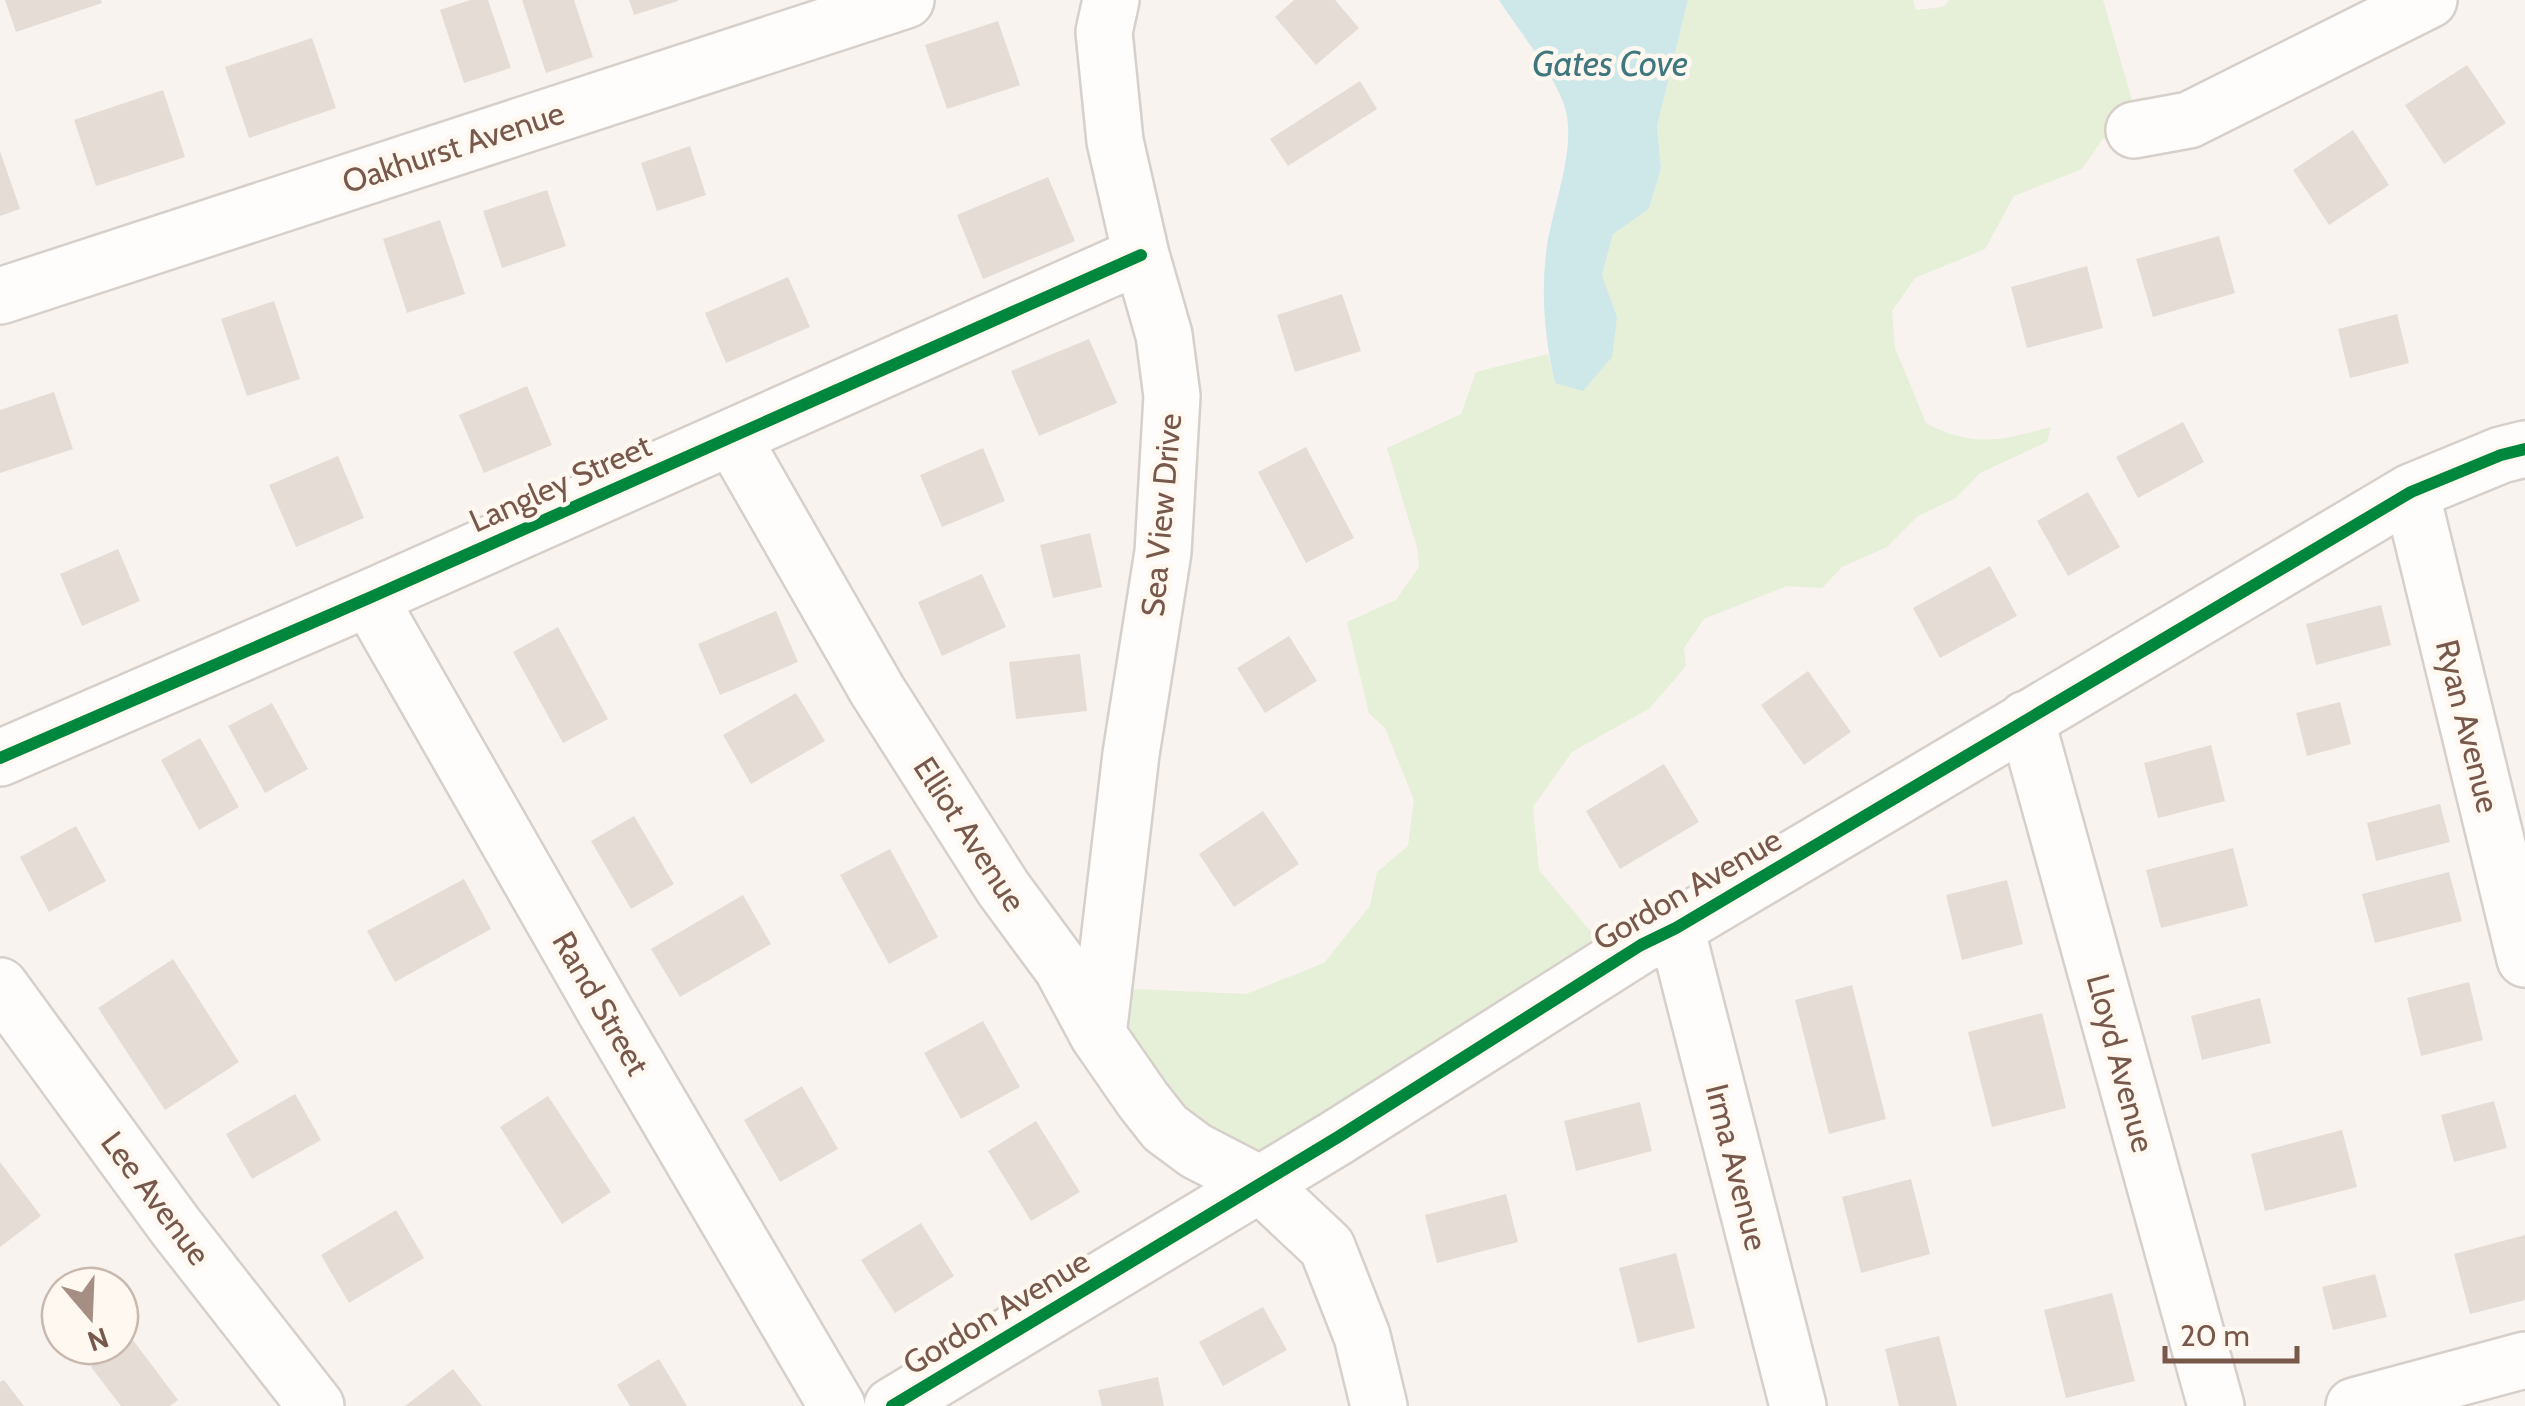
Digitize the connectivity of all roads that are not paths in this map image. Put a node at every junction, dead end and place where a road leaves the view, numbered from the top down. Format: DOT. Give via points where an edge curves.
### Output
graph roads {
  1 [pos="906,0"];
  2 [pos="1111,0"];
  3 [pos="2429,0"];
  4 [pos="2134,130"];
  5 [pos="1141,255"];
  6 [pos="0,296"];
  7 [pos="732,437"];
  8 [pos="2525,449"];
  9 [pos="2412,492"];
  10 [pos="369,598"];
  11 [pos="2026,719"];
  12 [pos="0,758"];
  13 [pos="1676,928"];
  14 [pos="2525,959"];
  15 [pos="0,986"];
  16 [pos="1098,1035"];
  17 [pos="1260,1184"];
  18 [pos="2525,1360"];
  19 [pos="316,1406"];
  20 [pos="837,1406"];
  21 [pos="892,1406"];
  22 [pos="1379,1406"];
  23 [pos="1798,1406"];
  24 [pos="2216,1406"];
  25 [pos="2354,1406"];
  1 -- 6 [label="street, Oakhurst Avenue"];
  2 -- 5 [label="street, Sea View Drive" via="1104,32 1115,141"];
  3 -- 4 [label="street" via="2189,120"];
  5 -- 7 [label="street, Langley Street"];
  5 -- 16 [label="street, Sea View Drive" via="1164,335 1171,416 1163,552 1130,754"];
  7 -- 10 [label="street, Langley Street"];
  7 -- 16 [label="street, Elliot Avenue" via="877,690 1062,968"];
  8 -- 9 [label="street, Gordon Avenue"];
  9 -- 11 [label="street, Gordon Avenue"];
  9 -- 14 [label="street, Ryan Avenue"];
  10 -- 12 [label="street, Langley Street"];
  10 -- 20 [label="street, Rand Street"];
  11 -- 13 [label="street, Gordon Avenue"];
  11 -- 24 [label="street, Lloyd Avenue"];
  13 -- 17 [label="street, Gordon Avenue"];
  13 -- 23 [label="street, Irma Avenue"];
  15 -- 19 [label="street, Lee Avenue"];
  16 -- 17 [label="street, Elliot Avenue" via="1165,1128"];
  17 -- 21 [label="street, Gordon Avenue"];
  17 -- 22 [label="street, Elliot Avenue" via="1327,1247 1362,1336"];
  18 -- 25 [label="street"];
}
